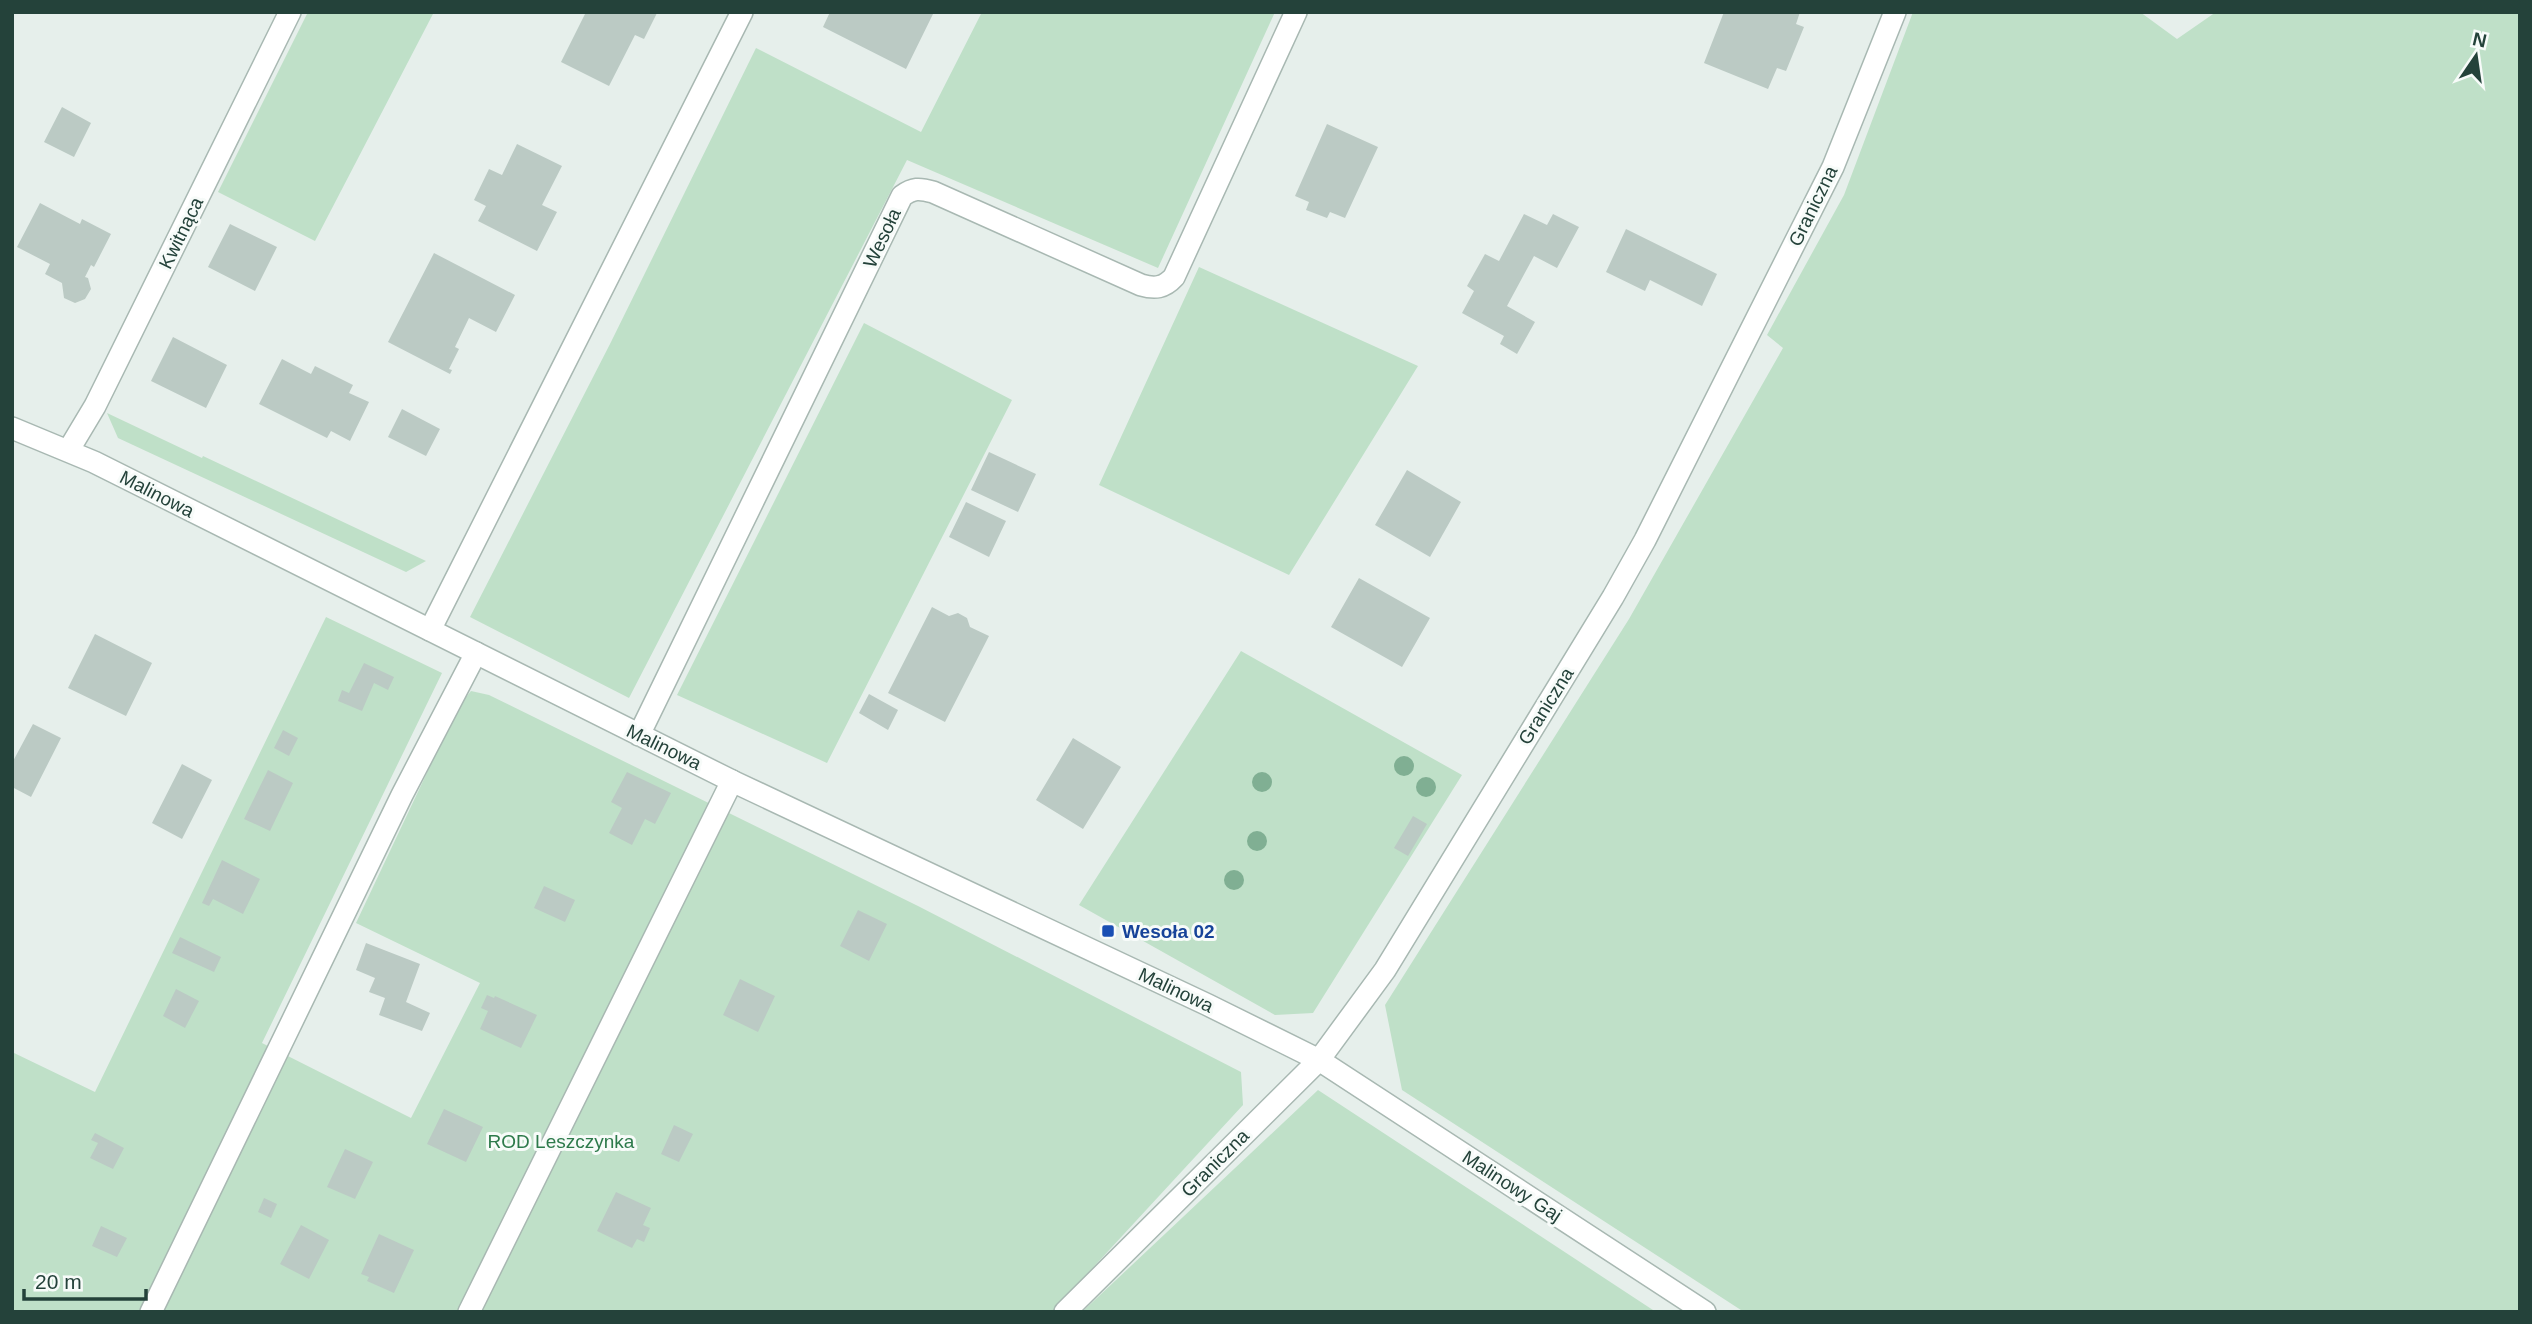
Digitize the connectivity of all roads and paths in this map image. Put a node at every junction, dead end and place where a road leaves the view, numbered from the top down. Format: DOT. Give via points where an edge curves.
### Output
graph roads {
  1 [pos="290,12"];
  2 [pos="741,12"];
  3 [pos="1296,12"];
  4 [pos="1895,12"];
  5 [pos="12,428"];
  6 [pos="68,451"];
  7 [pos="430,630"];
  8 [pos="476,653"];
  9 [pos="639,735"];
  10 [pos="732,780"];
  11 [pos="1319,1060"];
  12 [pos="151,1312"];
  13 [pos="469,1312"];
  14 [pos="1065,1312"];
  15 [pos="1705,1312"];
  1 -- 6 [label="street, Kwitnąca" via="95,406"];
  2 -- 7 [label="street"];
  3 -- 9 [label="street, Wesoła" via="1168,283 1157,288 1141,285 933,192 919,188 902,196"];
  4 -- 11 [label="street, Graniczna" via="1833,167 1645,540 1385,970"];
  5 -- 6 [label="street, Malinowa"];
  6 -- 7 [label="street, Malinowa"];
  7 -- 8 [label="street, Malinowa"];
  8 -- 9 [label="street, Malinowa"];
  8 -- 12 [label="street"];
  9 -- 10 [label="street, Malinowa"];
  10 -- 11 [label="street, Malinowa"];
  10 -- 13 [label="street"];
  11 -- 14 [label="street, Graniczna"];
  11 -- 15 [label="street, Malinowy Gaj"];
}
